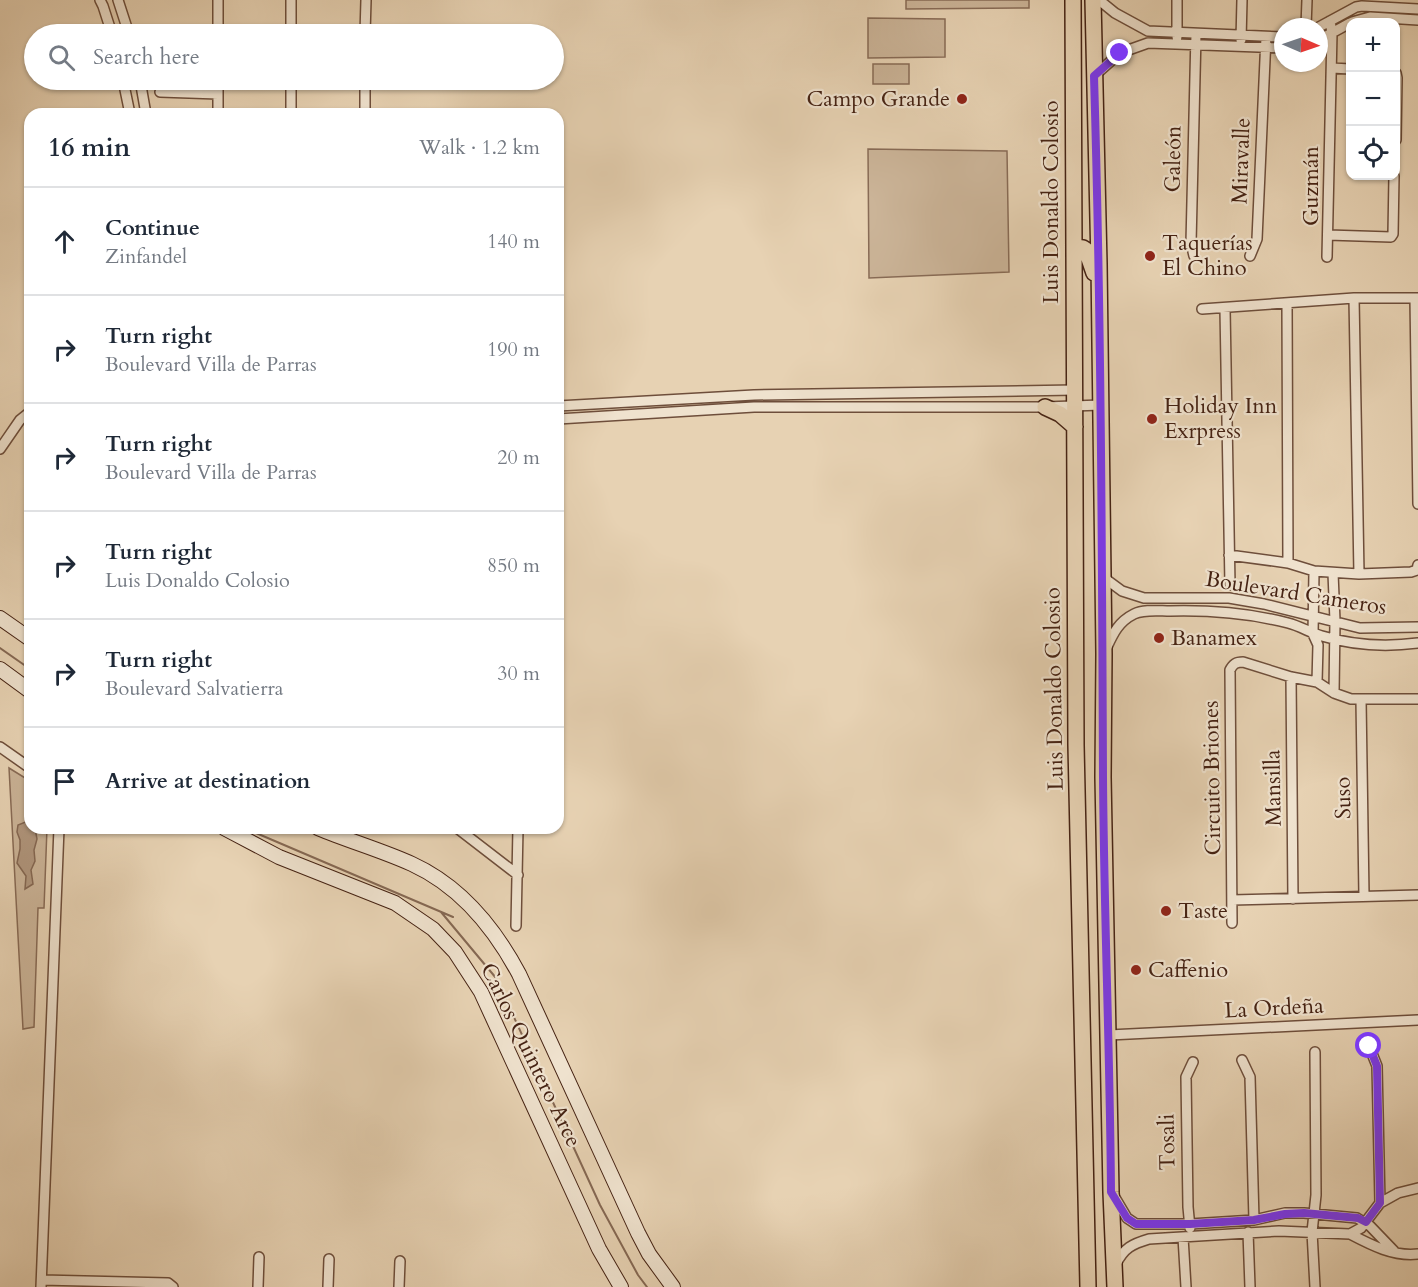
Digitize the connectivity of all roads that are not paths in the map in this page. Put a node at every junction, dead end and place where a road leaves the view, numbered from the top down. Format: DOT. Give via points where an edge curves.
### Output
graph roads {
  1 [pos="100,0"];
  2 [pos="118,0"];
  3 [pos="218,0"];
  4 [pos="291,0"];
  5 [pos="366,0"];
  6 [pos="1073,0"];
  7 [pos="1093,0"];
  8 [pos="1099,0"];
  9 [pos="1177,0"];
  10 [pos="1242,0"];
  11 [pos="1307,0"];
  12 [pos="1370,3"];
  13 [pos="1418,9"];
  14 [pos="1370,17"];
  15 [pos="1306,18"];
  16 [pos="1367,18"];
  17 [pos="1418,20"];
  18 [pos="1330,21"];
  19 [pos="109,24"];
  20 [pos="126,24"];
  21 [pos="218,24"];
  22 [pos="291,24"];
  23 [pos="365,24"];
  24 [pos="1346,26"];
  25 [pos="1148,30"];
  26 [pos="1177,33"];
  27 [pos="1332,33"];
  28 [pos="1196,34"];
  29 [pos="1328,35"];
  30 [pos="1241,36"];
  31 [pos="1266,37"];
  32 [pos="1274,37"];
  33 [pos="1148,44"];
  34 [pos="1176,45"];
  35 [pos="1195,46"];
  36 [pos="1240,47"];
  37 [pos="1274,48"];
  38 [pos="1265,49"];
  39 [pos="1332,68"];
  40 [pos="1346,69"];
  41 [pos="1094,83"];
  42 [pos="125,90"];
  43 [pos="142,90"];
  44 [pos="218,90"];
  45 [pos="291,90"];
  46 [pos="365,90"];
  47 [pos="160,92"];
  48 [pos="218,94"];
  49 [pos="129,108"];
  50 [pos="145,108"];
  51 [pos="218,108"];
  52 [pos="291,108"];
  53 [pos="365,108"];
  54 [pos="1395,180"];
  55 [pos="1073,194"];
  56 [pos="1098,225"];
  57 [pos="1328,236"];
  58 [pos="1074,247"];
  59 [pos="1194,256"];
  60 [pos="1250,256"];
  61 [pos="1327,257"];
  62 [pos="1099,280"];
  63 [pos="1354,298"];
  64 [pos="1417,298"];
  65 [pos="1287,303"];
  66 [pos="1202,309"];
  67 [pos="1225,309"];
  68 [pos="1075,390"];
  69 [pos="911,392"];
  70 [pos="754,395"];
  71 [pos="585,404"];
  72 [pos="1075,405"];
  73 [pos="1101,405"];
  74 [pos="564,406"];
  75 [pos="754,407"];
  76 [pos="911,407"];
  77 [pos="1045,407"];
  78 [pos="24,417"];
  79 [pos="586,417"];
  80 [pos="564,419"];
  81 [pos="1075,427"];
  82 [pos="0,448"];
  83 [pos="1418,504"];
  84 [pos="1229,555"];
  85 [pos="1288,563"];
  86 [pos="1418,566"];
  87 [pos="1314,571"];
  88 [pos="1333,573"];
  89 [pos="1359,574"];
  90 [pos="1103,577"];
  91 [pos="1230,585"];
  92 [pos="1229,598"];
  93 [pos="1228,612"];
  94 [pos="1314,616"];
  95 [pos="0,618"];
  96 [pos="1335,621"];
  97 [pos="1418,627"];
  98 [pos="1313,634"];
  99 [pos="24,635"];
  100 [pos="1334,640"];
  101 [pos="1418,644"];
  102 [pos="1104,654"];
  103 [pos="0,669"];
  104 [pos="1291,677"];
  105 [pos="1317,682"];
  106 [pos="24,687"];
  107 [pos="1334,693"];
  108 [pos="1418,699"];
  109 [pos="1361,700"];
  110 [pos="1076,745"];
  111 [pos="0,747"];
  112 [pos="24,762"];
  113 [pos="1103,777"];
  114 [pos="59,834"];
  115 [pos="235,834"];
  116 [pos="333,834"];
  117 [pos="465,834"];
  118 [pos="518,834"];
  119 [pos="518,875"];
  120 [pos="1418,895"];
  121 [pos="1364,896"];
  122 [pos="1293,899"];
  123 [pos="1232,900"];
  124 [pos="1232,923"];
  125 [pos="516,926"];
  126 [pos="1418,1020"];
  127 [pos="1109,1035"];
  128 [pos="1369,1046"];
  129 [pos="1316,1053"];
  130 [pos="1242,1060"];
  131 [pos="1193,1062"];
  132 [pos="1083,1097"];
  133 [pos="1111,1104"];
  134 [pos="1418,1188"];
  135 [pos="1111,1192"];
  136 [pos="1380,1203"];
  137 [pos="1315,1214"];
  138 [pos="1254,1220"];
  139 [pos="1366,1222"];
  140 [pos="1190,1224"];
  141 [pos="1248,1232"];
  142 [pos="1312,1232"];
  143 [pos="1350,1234"];
  144 [pos="1187,1236"];
  145 [pos="1394,1251"];
  146 [pos="1418,1254"];
  147 [pos="259,1257"];
  148 [pos="329,1259"];
  149 [pos="400,1261"];
  150 [pos="1115,1265"];
  151 [pos="42,1284"];
  152 [pos="173,1287"];
  153 [pos="258,1287"];
  154 [pos="328,1287"];
  155 [pos="399,1287"];
  156 [pos="621,1287"];
  157 [pos="673,1287"];
  158 [pos="1088,1287"];
  159 [pos="1115,1287"];
  160 [pos="1186,1287"];
  161 [pos="1251,1287"];
  162 [pos="1315,1287"];
  1 -- 19 [label="street"];
  2 -- 20 [label="street"];
  3 -- 21 [label="street"];
  4 -- 22 [label="street"];
  5 -- 23 [label="street"];
  6 -- 55 [label="main road, Luis Donaldo Colosio"];
  7 -- 41 [label="main road, Luis Donaldo Colosio"];
  8 -- 25 [label="street"];
  9 -- 26 [label="street"];
  10 -- 30 [label="street"];
  11 -- 15 [label="street"];
  12 -- 13 [label="street"];
  12 -- 14 [label="street"];
  12 -- 18 [label="street"];
  14 -- 16 [label="street"];
  14 -- 17 [label="street"];
  18 -- 27 [label="street, Guzmán"];
  24 -- 27 [label="street"];
  25 -- 26 [label="street"];
  25 -- 33 [label="street"];
  26 -- 28 [label="street"];
  26 -- 34 [label="street"];
  27 -- 29 [label="street"];
  27 -- 39 [label="street, Guzmán"];
  28 -- 30 [label="street"];
  28 -- 35 [label="street, Galeón"];
  30 -- 31 [label="street"];
  30 -- 36 [label="street"];
  31 -- 32 [label="street"];
  31 -- 38 [label="street, Miravalle"];
  33 -- 34 [label="street"];
  33 -- 41 [label="street" via="1120,53"];
  34 -- 35 [label="street"];
  35 -- 36 [label="street"];
  35 -- 59 [label="street, Galeón" via="1191,243"];
  36 -- 38 [label="street"];
  37 -- 38 [label="street"];
  38 -- 60 [label="street, Miravalle" via="1257,240"];
  39 -- 40 [label="street"];
  39 -- 57 [label="street, Guzmán"];
  41 -- 56 [label="main road, Luis Donaldo Colosio"];
  42 -- 49 [label="street"];
  43 -- 50 [label="street"];
  44 -- 48 [label="street"];
  45 -- 52 [label="street"];
  46 -- 53 [label="street"];
  47 -- 48 [label="street"];
  48 -- 51 [label="street"];
  54 -- 57 [label="street, Guzmán" via="1391,237"];
  55 -- 56 [label="main road" via="1083,221"];
  55 -- 58 [label="main road, Luis Donaldo Colosio"];
  56 -- 62 [label="main road, Luis Donaldo Colosio"];
  57 -- 61 [label="street"];
  58 -- 62 [label="main road" via="1086,250"];
  58 -- 68 [label="main road, Luis Donaldo Colosio"];
  62 -- 73 [label="main road, Luis Donaldo Colosio"];
  63 -- 64 [label="street"];
  63 -- 65 [label="street"];
  63 -- 89 [label="street"];
  64 -- 83 [label="street"];
  65 -- 67 [label="street"];
  65 -- 85 [label="street"];
  66 -- 67 [label="street"];
  67 -- 84 [label="street"];
  68 -- 69 [label="street"];
  68 -- 72 [label="main road, Luis Donaldo Colosio"];
  69 -- 70 [label="street"];
  69 -- 76 [label="street"];
  70 -- 71 [label="street"];
  70 -- 75 [label="street"];
  71 -- 74 [label="street"];
  71 -- 79 [label="street"];
  72 -- 73 [label="street"];
  72 -- 77 [label="street"];
  72 -- 81 [label="main road, Luis Donaldo Colosio"];
  73 -- 90 [label="main road, Luis Donaldo Colosio"];
  75 -- 76 [label="street"];
  75 -- 79 [label="street"];
  76 -- 77 [label="street"];
  77 -- 81 [label="main road"];
  78 -- 82 [label="street"];
  79 -- 80 [label="street"];
  81 -- 110 [label="main road, Luis Donaldo Colosio"];
  84 -- 85 [label="street"];
  84 -- 91 [label="street"];
  85 -- 87 [label="street"];
  86 -- 89 [label="street" via="1411,572"];
  87 -- 88 [label="street"];
  87 -- 94 [label="street"];
  88 -- 89 [label="street"];
  88 -- 96 [label="street"];
  90 -- 92 [label="street, Boulevard Cameros" via="1122,591 1144,597"];
  90 -- 102 [label="main road, Luis Donaldo Colosio"];
  92 -- 93 [label="street"];
  92 -- 94 [label="street, Boulevard Cameros"];
  93 -- 98 [label="street, Boulevard Cameros" via="1291,624"];
  93 -- 102 [label="street, Boulevard Cameros" via="1136,612 1117,627"];
  94 -- 96 [label="street, Boulevard Cameros"];
  94 -- 98 [label="street"];
  95 -- 99 [label="main road"];
  96 -- 97 [label="street, Boulevard Cameros" via="1360,628"];
  96 -- 100 [label="street"];
  98 -- 100 [label="street, Boulevard Cameros"];
  98 -- 105 [label="street" via="1317,645"];
  100 -- 101 [label="street, Boulevard Cameros"];
  100 -- 107 [label="street"];
  102 -- 113 [label="main road, Luis Donaldo Colosio"];
  103 -- 106 [label="main road"];
  104 -- 105 [label="street, Circuito Briones"];
  104 -- 122 [label="street, Mansilla"];
  104 -- 123 [label="street, Circuito Briones" via="1244,662 1230,670"];
  105 -- 107 [label="street, Circuito Briones"];
  107 -- 109 [label="street, Circuito Briones"];
  108 -- 109 [label="street, Circuito Briones"];
  109 -- 121 [label="street, Suso"];
  110 -- 113 [label="main road" via="1085,768"];
  110 -- 132 [label="main road, Luis Donaldo Colosio"];
  111 -- 112 [label="street"];
  113 -- 127 [label="main road, Luis Donaldo Colosio"];
  114 -- 151 [label="street"];
  115 -- 156 [label="main road, Carlos Quintero Arce" via="279,857 395,903 433,929 455,952 481,993 599,1249"];
  116 -- 157 [label="main road, Carlos Quintero Arce" via="413,865 446,885 488,925 519,974 638,1233"];
  117 -- 119 [label="street"];
  118 -- 119 [label="street"];
  119 -- 125 [label="street"];
  120 -- 121 [label="street"];
  121 -- 122 [label="street"];
  122 -- 123 [label="street"];
  123 -- 124 [label="street"];
  126 -- 127 [label="street, La Ordeña"];
  127 -- 133 [label="main road, Luis Donaldo Colosio"];
  128 -- 136 [label="street" via="1377,1066"];
  129 -- 137 [label="street"];
  130 -- 138 [label="street" via="1250,1077"];
  131 -- 140 [label="street, Tosali" via="1186,1077"];
  132 -- 133 [label="main road" via="1097,1093"];
  132 -- 158 [label="main road, Luis Donaldo Colosio"];
  133 -- 135 [label="main road, Luis Donaldo Colosio"];
  134 -- 136 [label="street"];
  135 -- 140 [label="street" via="1127,1218 1136,1224"];
  135 -- 150 [label="main road, Luis Donaldo Colosio"];
  136 -- 139 [label="street"];
  137 -- 138 [label="street"];
  137 -- 139 [label="street"];
  137 -- 142 [label="street"];
  138 -- 140 [label="street"];
  139 -- 143 [label="street"];
  139 -- 145 [label="street"];
  140 -- 144 [label="street, Tosali"];
  141 -- 142 [label="street"];
  141 -- 144 [label="street"];
  141 -- 161 [label="street"];
  142 -- 143 [label="street"];
  142 -- 162 [label="street"];
  143 -- 145 [label="street"];
  144 -- 150 [label="street" via="1131,1244"];
  144 -- 160 [label="street, Tosali"];
  145 -- 146 [label="street"];
  147 -- 153 [label="street"];
  148 -- 154 [label="street"];
  149 -- 155 [label="street"];
  150 -- 159 [label="main road, Luis Donaldo Colosio"];
  151 -- 152 [label="street" via="168,1283"];
}
